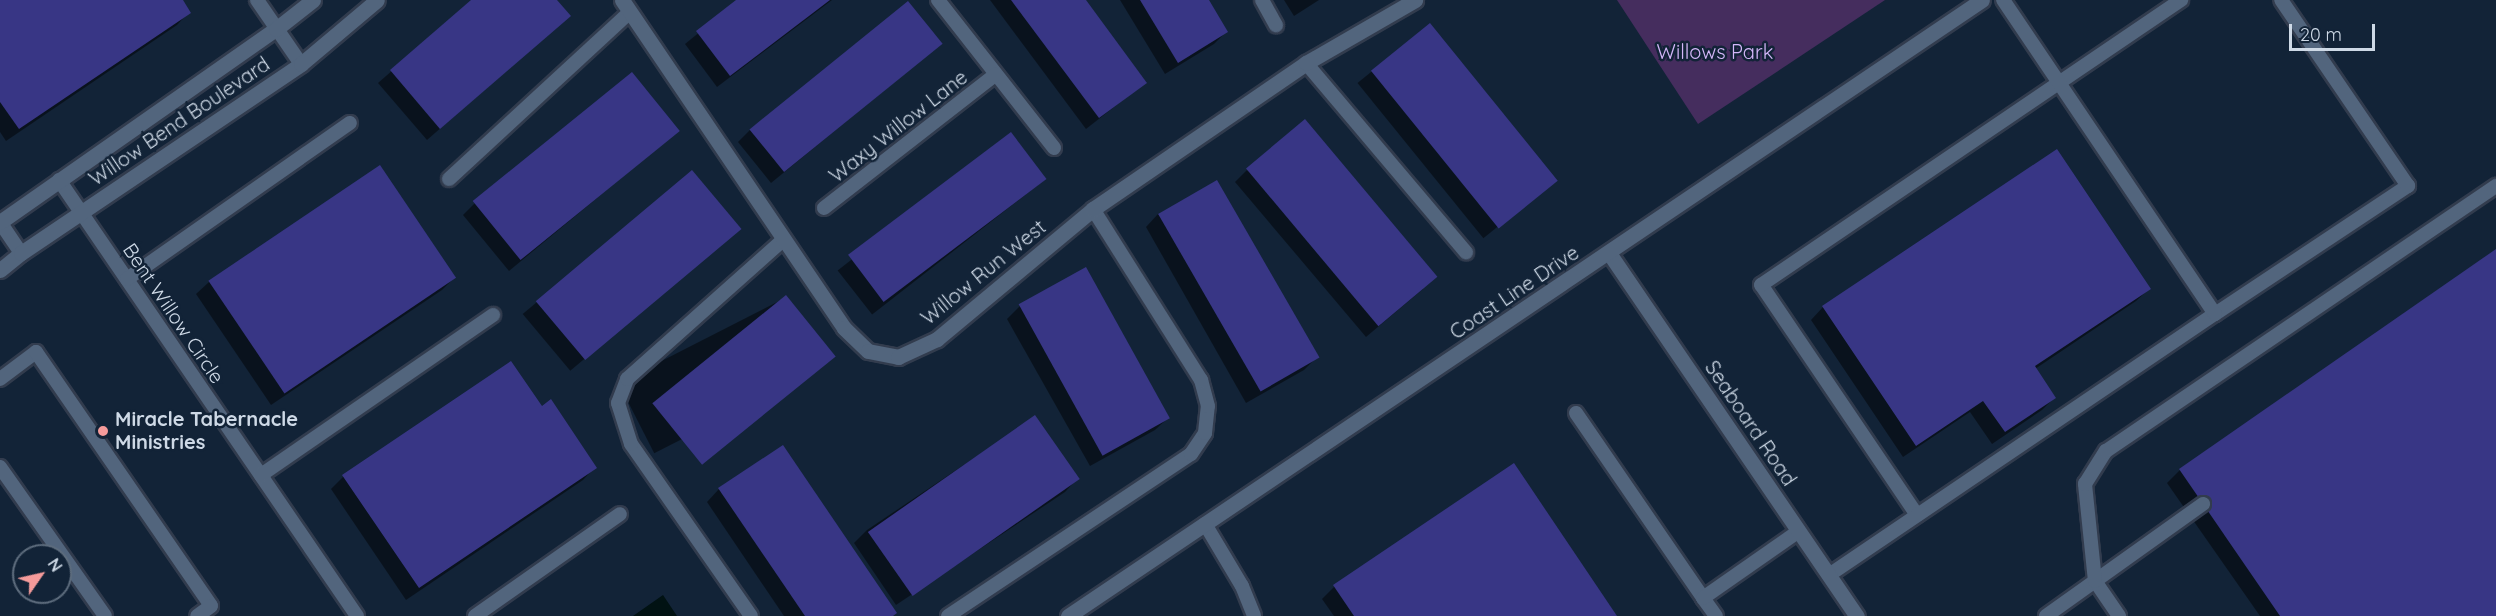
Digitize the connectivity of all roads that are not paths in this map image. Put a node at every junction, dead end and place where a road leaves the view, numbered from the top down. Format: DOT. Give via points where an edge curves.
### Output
graph roads {
  1 [pos="257,0"];
  2 [pos="313,0"];
  3 [pos="377,0"];
  4 [pos="938,0"];
  5 [pos="1262,0"];
  6 [pos="1415,0"];
  7 [pos="2003,0"];
  8 [pos="2181,0"];
  9 [pos="2281,0"];
  10 [pos="1975,2"];
  11 [pos="626,6"];
  12 [pos="1276,25"];
  13 [pos="276,29"];
  14 [pos="1306,63"];
  15 [pos="301,64"];
  16 [pos="995,75"];
  17 [pos="2058,82"];
  18 [pos="350,123"];
  19 [pos="1054,148"];
  20 [pos="449,179"];
  21 [pos="59,180"];
  22 [pos="2496,186"];
  23 [pos="824,208"];
  24 [pos="1093,208"];
  25 [pos="81,212"];
  26 [pos="0,222"];
  27 [pos="784,239"];
  28 [pos="1466,252"];
  29 [pos="21,253"];
  30 [pos="1610,253"];
  31 [pos="0,270"];
  32 [pos="127,279"];
  33 [pos="2215,314"];
  34 [pos="493,315"];
  35 [pos="0,379"];
  36 [pos="1576,412"];
  37 [pos="0,467"];
  38 [pos="261,475"];
  39 [pos="2203,504"];
  40 [pos="620,514"];
  41 [pos="1917,515"];
  42 [pos="1205,524"];
  43 [pos="1799,531"];
  44 [pos="1829,575"];
  45 [pos="2095,581"];
  46 [pos="1703,598"];
  47 [pos="105,616"];
  48 [pos="197,616"];
  49 [pos="357,616"];
  50 [pos="475,616"];
  51 [pos="752,616"];
  52 [pos="948,616"];
  53 [pos="1068,616"];
  54 [pos="1254,616"];
  55 [pos="1716,616"];
  56 [pos="1857,616"];
  57 [pos="2046,616"];
  58 [pos="2120,616"];
  1 -- 13 [label="lane"];
  2 -- 13 [label="street, Willow Bend Boulevard"];
  3 -- 15 [label="street, Willow Bend Boulevard"];
  4 -- 16 [label="lane"];
  5 -- 12 [label="lane"];
  6 -- 14 [label="street, Willow Run West"];
  7 -- 17 [label="lane"];
  8 -- 17 [label="lane"];
  9 -- 33 [label="lane" via="2408,186"];
  10 -- 30 [label="street, Coast Line Drive"];
  11 -- 20 [label="lane"];
  11 -- 27 [label="street, Willow Run West"];
  13 -- 15 [label="lane"];
  13 -- 21 [label="street, Willow Bend Boulevard"];
  14 -- 24 [label="street, Willow Run West"];
  14 -- 28 [label="lane"];
  15 -- 25 [label="street, Willow Bend Boulevard"];
  16 -- 19 [label="lane"];
  16 -- 23 [label="lane, Waxy Willow Lane"];
  17 -- 33 [label="lane"];
  17 -- 41 [label="lane" via="1761,285"];
  18 -- 32 [label="lane"];
  21 -- 25 [label="lane, Bent Willow Circle"];
  21 -- 26 [label="street, Willow Bend Boulevard"];
  22 -- 45 [label="lane" via="2106,451 2085,484"];
  24 -- 27 [label="street, Willow Run West" via="937,339 898,357 868,351 844,328"];
  24 -- 52 [label="lane" via="1201,380 1208,406 1205,433 1191,454"];
  25 -- 29 [label="street, Willow Bend Boulevard"];
  25 -- 32 [label="lane, Bent Willow Circle"];
  26 -- 29 [label="lane"];
  27 -- 51 [label="lane" via="627,380 618,403 631,444"];
  29 -- 31 [label="street, Willow Bend Boulevard"];
  30 -- 42 [label="street, Coast Line Drive"];
  30 -- 43 [label="street, Seaboard Road"];
  32 -- 38 [label="lane, Bent Willow Circle"];
  33 -- 41 [label="lane"];
  34 -- 38 [label="lane"];
  35 -- 48 [label="lane" via="36,352 211,606"];
  36 -- 46 [label="lane"];
  37 -- 47 [label="lane"];
  38 -- 49 [label="lane, Bent Willow Circle"];
  39 -- 45 [label="lane"];
  40 -- 50 [label="lane"];
  41 -- 44 [label="lane"];
  42 -- 53 [label="street, Coast Line Drive"];
  42 -- 54 [label="lane" via="1242,586"];
  43 -- 44 [label="street, Seaboard Road"];
  43 -- 46 [label="lane"];
  44 -- 56 [label="street, Seaboard Road"];
  45 -- 57 [label="lane"];
  45 -- 58 [label="lane"];
  46 -- 55 [label="lane"];
}
